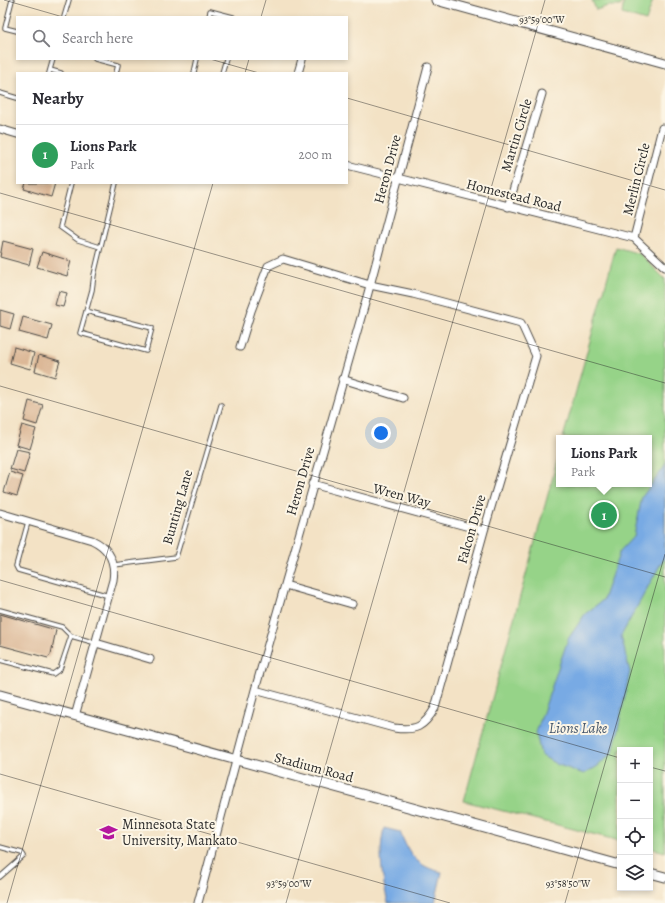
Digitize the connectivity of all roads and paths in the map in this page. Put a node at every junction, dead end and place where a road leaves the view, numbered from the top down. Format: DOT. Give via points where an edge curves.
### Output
graph roads {
  1 [pos="12,0"];
  2 [pos="69,0"];
  3 [pos="436,0"];
  4 [pos="64,16"];
  5 [pos="209,16"];
  6 [pos="229,16"];
  7 [pos="16,31"];
  8 [pos="53,60"];
  9 [pos="99,60"];
  10 [pos="197,60"];
  11 [pos="226,60"];
  12 [pos="302,60"];
  13 [pos="665,63"];
  14 [pos="428,67"];
  15 [pos="50,72"];
  16 [pos="116,72"];
  17 [pos="194,72"];
  18 [pos="222,72"];
  19 [pos="298,72"];
  20 [pos="0,93"];
  21 [pos="542,94"];
  22 [pos="16,98"];
  23 [pos="662,128"];
  24 [pos="0,129"];
  25 [pos="16,134"];
  26 [pos="348,165"];
  27 [pos="398,178"];
  28 [pos="71,184"];
  29 [pos="116,184"];
  30 [pos="508,207"];
  31 [pos="634,238"];
  32 [pos="100,247"];
  33 [pos="665,267"];
  34 [pos="370,284"];
  35 [pos="86,311"];
  36 [pos="240,347"];
  37 [pos="342,379"];
  38 [pos="403,398"];
  39 [pos="221,405"];
  40 [pos="312,484"];
  41 [pos="0,513"];
  42 [pos="28,522"];
  43 [pos="484,531"];
  44 [pos="114,565"];
  45 [pos="284,585"];
  46 [pos="108,596"];
  47 [pos="352,604"];
  48 [pos="0,610"];
  49 [pos="71,636"];
  50 [pos="96,643"];
  51 [pos="150,659"];
  52 [pos="0,660"];
  53 [pos="255,690"];
  54 [pos="0,695"];
  55 [pos="75,716"];
  56 [pos="236,760"];
  57 [pos="0,847"];
  58 [pos="617,864"];
  59 [pos="653,874"];
  60 [pos="0,877"];
  61 [pos="665,877"];
  62 [pos="198,903"];
  1 -- 7 [label="lane" via="5,28"];
  2 -- 4 [label="lane"];
  3 -- 13 [label="street"];
  5 -- 6 [label="lane" via="210,11"];
  8 -- 15 [label="lane"];
  9 -- 16 [label="lane" via="118,65"];
  10 -- 17 [label="lane"];
  11 -- 18 [label="lane"];
  12 -- 19 [label="street"];
  14 -- 27 [label="street, Heron Drive"];
  20 -- 22 [label="lane"];
  21 -- 30 [label="street, Martin Circle"];
  23 -- 31 [label="street, Merlin Circle"];
  24 -- 25 [label="street"];
  26 -- 27 [label="street, Homestead Road"];
  27 -- 30 [label="street, Homestead Road"];
  27 -- 34 [label="street, Heron Drive"];
  28 -- 32 [label="lane" via="60,227 78,240"];
  29 -- 32 [label="lane"];
  30 -- 31 [label="street, Homestead Road"];
  31 -- 33 [label="street, Homestead Road"];
  32 -- 35 [label="lane"];
  34 -- 36 [label="street" via="283,259 268,266"];
  34 -- 37 [label="street, Heron Drive"];
  34 -- 43 [label="street, Falcon Drive" via="521,323 536,356"];
  35 -- 35 [label="lane" via="80,333 146,351 152,328"];
  37 -- 38 [label="street"];
  37 -- 40 [label="street, Heron Drive"];
  39 -- 44 [label="lane, Bunting Lane" via="176,557"];
  40 -- 43 [label="street, Wren Way"];
  40 -- 45 [label="street, Heron Drive"];
  41 -- 42 [label="street"];
  42 -- 44 [label="street" via="100,544 112,557"];
  42 -- 46 [label="lane" via="16,566 18,570"];
  43 -- 53 [label="street, Falcon Drive" via="434,708 428,720 420,726 406,730 394,728"];
  44 -- 46 [label="street"];
  45 -- 47 [label="street"];
  45 -- 53 [label="street, Heron Drive"];
  46 -- 50 [label="street"];
  48 -- 49 [label="lane" via="62,628"];
  49 -- 50 [label="lane"];
  49 -- 52 [label="lane" via="60,670 56,673 49,674"];
  50 -- 51 [label="street"];
  50 -- 55 [label="street"];
  53 -- 56 [label="street, Heron Drive"];
  54 -- 55 [label="street, Stadium Road"];
  55 -- 56 [label="street, Stadium Road"];
  56 -- 58 [label="street, Stadium Road"];
  56 -- 62 [label="street, Heron Drive"];
  57 -- 60 [label="lane" via="24,854 23,858"];
  59 -- 61 [label="street"];
}
